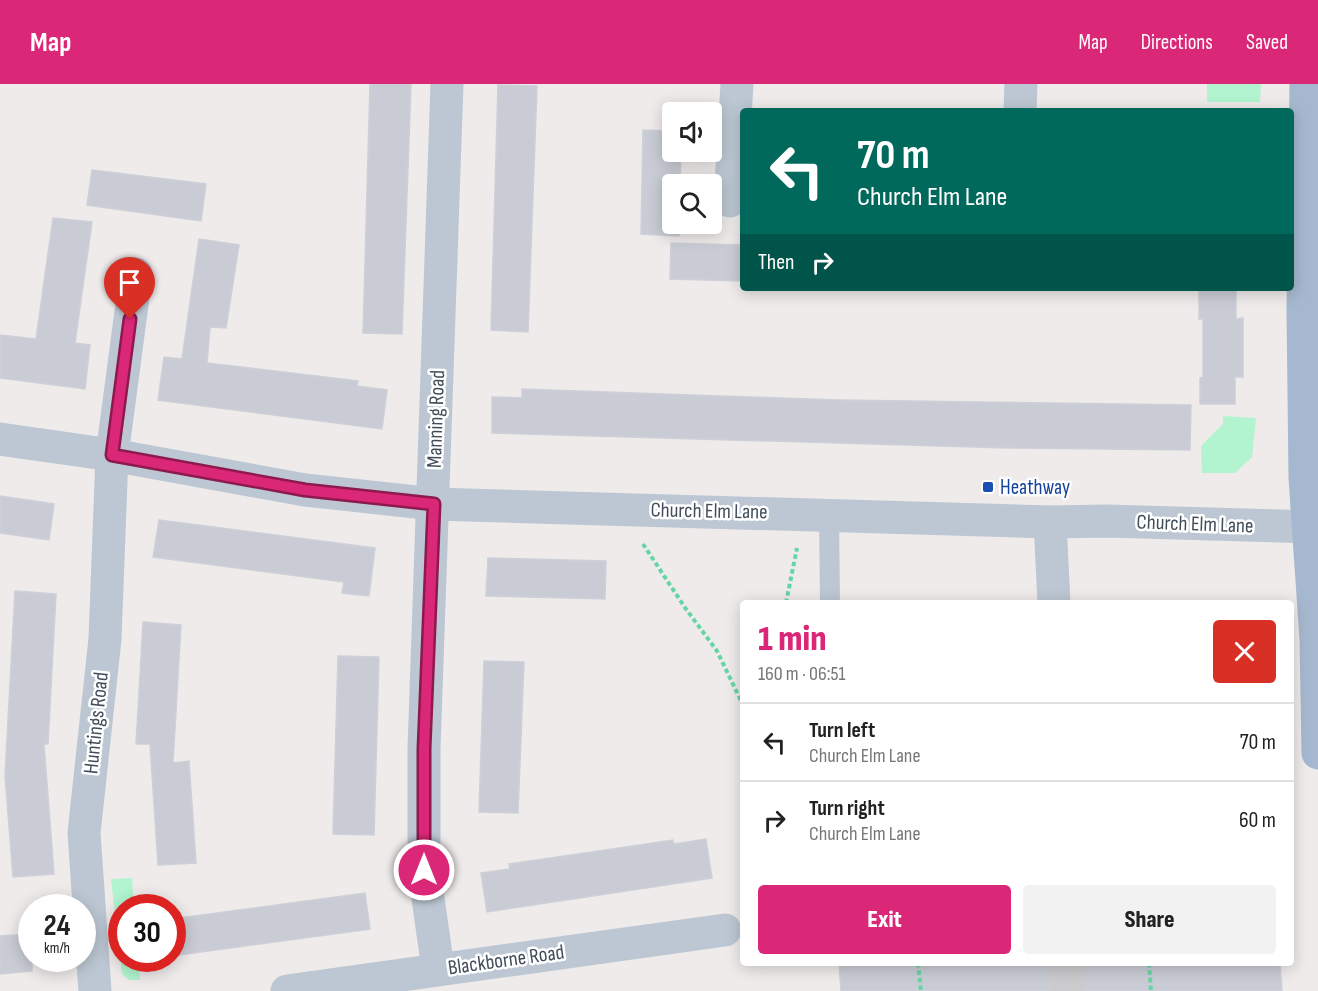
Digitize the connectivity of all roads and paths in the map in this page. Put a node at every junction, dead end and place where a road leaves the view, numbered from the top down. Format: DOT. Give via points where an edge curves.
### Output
graph roads {
  1 [pos="447,84"];
  2 [pos="737,84"];
  3 [pos="1021,84"];
  4 [pos="1306,84"];
  5 [pos="1020,108"];
  6 [pos="730,201"];
  7 [pos="136,274"];
  8 [pos="0,439"];
  9 [pos="112,455"];
  10 [pos="434,504"];
  11 [pos="640,510"];
  12 [pos="818,514"];
  13 [pos="1050,522"];
  14 [pos="1315,527"];
  15 [pos="787,600"];
  16 [pos="830,600"];
  17 [pos="1053,600"];
  18 [pos="740,699"];
  19 [pos="1318,753"];
  20 [pos="725,930"];
  21 [pos="918,966"];
  22 [pos="1149,966"];
  23 [pos="438,969"];
  24 [pos="95,991"];
  25 [pos="287,991"];
  26 [pos="921,991"];
  27 [pos="1151,991"];
  1 -- 10 [label="street, Manning Road"];
  2 -- 6 [label="street"];
  3 -- 5 [label="street"];
  4 -- 14 [label="main road" via="1305,478"];
  7 -- 9 [label="street"];
  8 -- 9 [label="street, Church Elm Lane"];
  9 -- 10 [label="street, Church Elm Lane" via="305,490"];
  9 -- 24 [label="street, Huntings Road" via="105,639 84,833"];
  10 -- 11 [label="street, Church Elm Lane"];
  10 -- 23 [label="street, Manning Road" via="424,749 424,870"];
  11 -- 12 [label="street, Church Elm Lane"];
  11 -- 18 [label="path" via="643,544 717,651"];
  12 -- 13 [label="street, Church Elm Lane"];
  12 -- 15 [label="path" via="798,541"];
  12 -- 16 [label="lane"];
  13 -- 14 [label="street, Church Elm Lane"];
  13 -- 17 [label="street"];
  14 -- 19 [label="main road" via="1312,602"];
  20 -- 23 [label="street, Blackborne Road"];
  21 -- 26 [label="path"];
  22 -- 27 [label="path"];
  23 -- 25 [label="street, Blackborne Road"];
}
